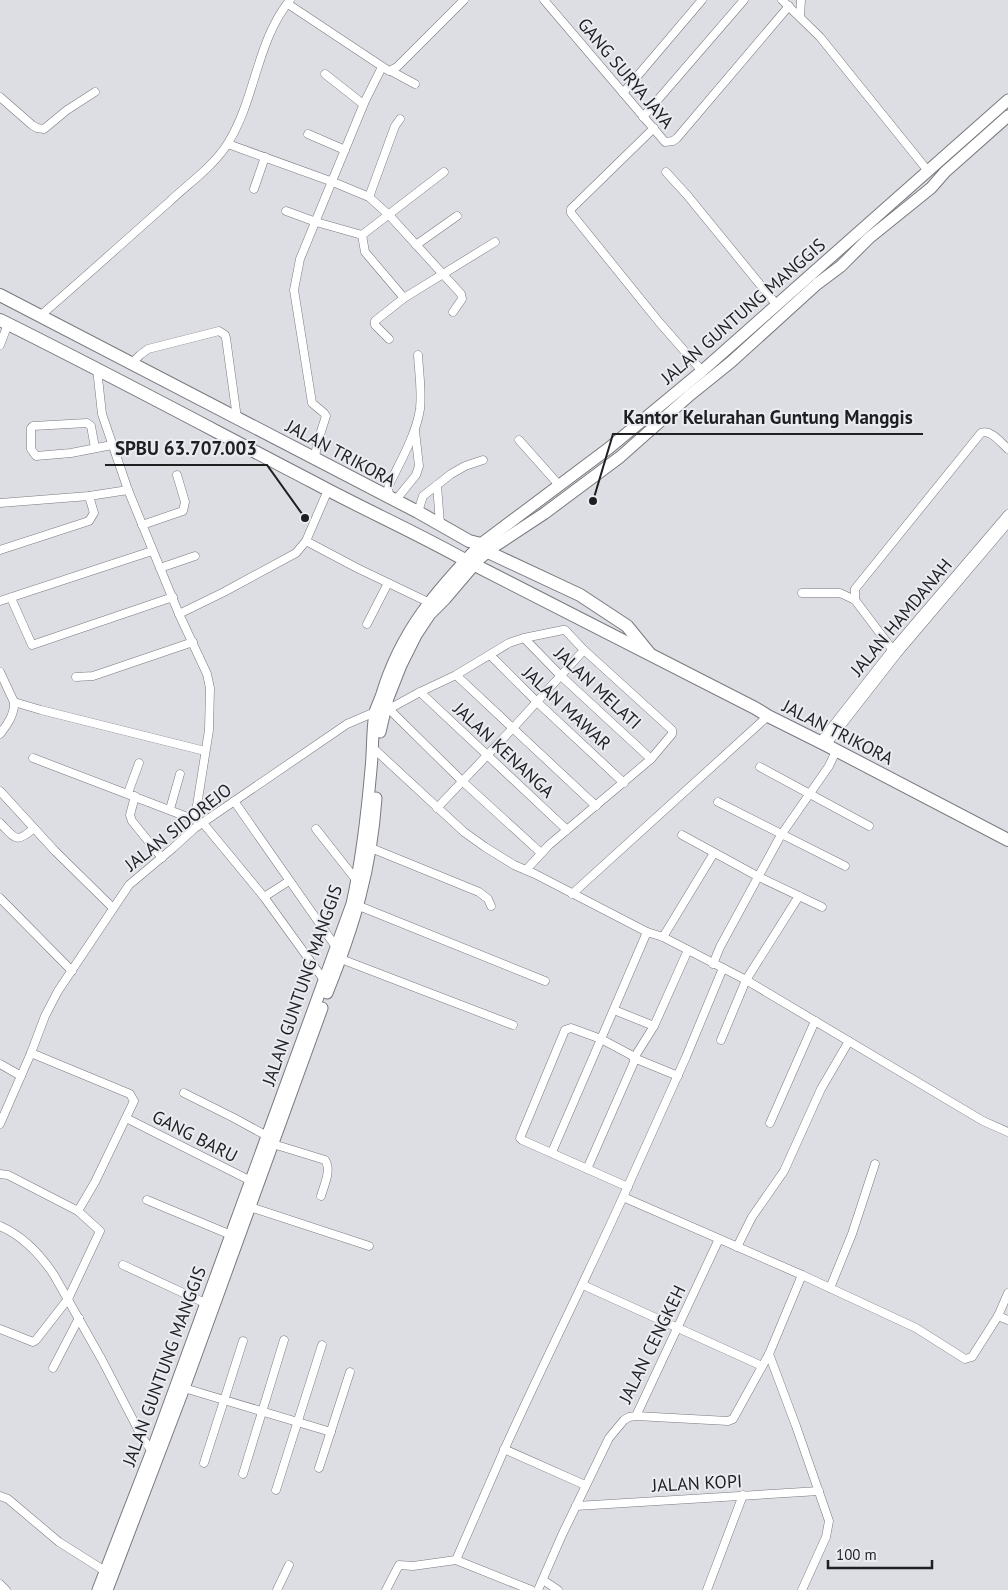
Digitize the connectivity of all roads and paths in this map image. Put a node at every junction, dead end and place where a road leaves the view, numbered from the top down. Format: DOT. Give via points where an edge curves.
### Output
graph roads {
  1 [pos="464,0"];
  2 [pos="544,0"];
  3 [pos="702,0"];
  4 [pos="744,0"];
  5 [pos="782,0"];
  6 [pos="801,0"];
  7 [pos="289,2"];
  8 [pos="789,6"];
  9 [pos="800,16"];
  10 [pos="382,67"];
  11 [pos="391,71"];
  12 [pos="325,74"];
  13 [pos="415,84"];
  14 [pos="95,92"];
  15 [pos="623,93"];
  16 [pos="0,97"];
  17 [pos="1008,100"];
  18 [pos="363,104"];
  19 [pos="1008,116"];
  20 [pos="643,117"];
  21 [pos="400,119"];
  22 [pos="654,128"];
  23 [pos="308,134"];
  24 [pos="228,144"];
  25 [pos="345,150"];
  26 [pos="265,157"];
  27 [pos="928,171"];
  28 [pos="444,172"];
  29 [pos="666,172"];
  30 [pos="333,182"];
  31 [pos="254,189"];
  32 [pos="369,197"];
  33 [pos="286,211"];
  34 [pos="389,215"];
  35 [pos="457,216"];
  36 [pos="316,222"];
  37 [pos="865,234"];
  38 [pos="362,235"];
  39 [pos="495,242"];
  40 [pos="416,245"];
  41 [pos="444,274"];
  42 [pos="0,295"];
  43 [pos="404,298"];
  44 [pos="776,304"];
  45 [pos="453,312"];
  46 [pos="40,316"];
  47 [pos="4,322"];
  48 [pos="66,329"];
  49 [pos="389,339"];
  50 [pos="0,345"];
  51 [pos="57,349"];
  52 [pos="418,355"];
  53 [pos="132,363"];
  54 [pos="97,369"];
  55 [pos="702,371"];
  56 [pos="237,418"];
  57 [pos="414,429"];
  58 [pos="519,440"];
  59 [pos="112,445"];
  60 [pos="95,448"];
  61 [pos="1008,449"];
  62 [pos="315,458"];
  63 [pos="483,460"];
  64 [pos="177,475"];
  65 [pos="437,485"];
  66 [pos="559,485"];
  67 [pos="128,490"];
  68 [pos="328,490"];
  69 [pos="89,496"];
  70 [pos="393,500"];
  71 [pos="0,503"];
  72 [pos="418,512"];
  73 [pos="1008,514"];
  74 [pos="1008,523"];
  75 [pos="440,524"];
  76 [pos="142,525"];
  77 [pos="306,541"];
  78 [pos="485,548"];
  79 [pos="0,550"];
  80 [pos="152,551"];
  81 [pos="195,556"];
  82 [pos="470,562"];
  83 [pos="160,568"];
  84 [pos="388,582"];
  85 [pos="802,594"];
  86 [pos="172,597"];
  87 [pos="12,598"];
  88 [pos="855,600"];
  89 [pos="0,601"];
  90 [pos="428,602"];
  91 [pos="179,614"];
  92 [pos="367,624"];
  93 [pos="627,626"];
  94 [pos="524,638"];
  95 [pos="619,639"];
  96 [pos="193,642"];
  97 [pos="584,650"];
  98 [pos="894,652"];
  99 [pos="490,655"];
  100 [pos="652,657"];
  101 [pos="0,672"];
  102 [pos="456,675"];
  103 [pos="561,676"];
  104 [pos="76,677"];
  105 [pos="420,692"];
  106 [pos="14,702"];
  107 [pos="536,702"];
  108 [pos="383,710"];
  109 [pos="768,716"];
  110 [pos="514,728"];
  111 [pos="0,734"];
  112 [pos="827,746"];
  113 [pos="376,750"];
  114 [pos="205,751"];
  115 [pos="488,755"];
  116 [pos="33,758"];
  117 [pos="651,759"];
  118 [pos="139,764"];
  119 [pos="760,767"];
  120 [pos="180,774"];
  121 [pos="462,780"];
  122 [pos="624,783"];
  123 [pos="0,791"];
  124 [pos="809,794"];
  125 [pos="132,795"];
  126 [pos="234,801"];
  127 [pos="718,802"];
  128 [pos="596,806"];
  129 [pos="437,808"];
  130 [pos="170,809"];
  131 [pos="195,818"];
  132 [pos="203,822"];
  133 [pos="0,824"];
  134 [pos="869,826"];
  135 [pos="34,828"];
  136 [pos="316,829"];
  137 [pos="567,830"];
  138 [pos="682,834"];
  139 [pos="781,835"];
  140 [pos="1008,840"];
  141 [pos="371,848"];
  142 [pos="714,852"];
  143 [pos="541,853"];
  144 [pos="162,858"];
  145 [pos="845,866"];
  146 [pos="526,870"];
  147 [pos="759,877"];
  148 [pos="289,881"];
  149 [pos="357,881"];
  150 [pos="572,894"];
  151 [pos="799,896"];
  152 [pos="264,897"];
  153 [pos="0,898"];
  154 [pos="359,906"];
  155 [pos="491,906"];
  156 [pos="822,907"];
  157 [pos="113,908"];
  158 [pos="647,932"];
  159 [pos="663,937"];
  160 [pos="336,948"];
  161 [pos="688,950"];
  162 [pos="341,960"];
  163 [pos="713,964"];
  164 [pos="723,968"];
  165 [pos="72,971"];
  166 [pos="324,980"];
  167 [pos="746,980"];
  168 [pos="545,981"];
  169 [pos="614,1010"];
  170 [pos="816,1021"];
  171 [pos="513,1025"];
  172 [pos="654,1026"];
  173 [pos="601,1039"];
  174 [pos="720,1040"];
  175 [pos="850,1041"];
  176 [pos="31,1053"];
  177 [pos="634,1058"];
  178 [pos="0,1064"];
  179 [pos="298,1065"];
  180 [pos="21,1076"];
  181 [pos="678,1076"];
  182 [pos="184,1093"];
  183 [pos="3,1107"];
  184 [pos="126,1118"];
  185 [pos="770,1123"];
  186 [pos="0,1124"];
  187 [pos="1008,1132"];
  188 [pos="270,1140"];
  189 [pos="552,1152"];
  190 [pos="875,1164"];
  191 [pos="587,1169"];
  192 [pos="0,1174"];
  193 [pos="251,1181"];
  194 [pos="628,1187"];
  195 [pos="321,1196"];
  196 [pos="623,1197"];
  197 [pos="147,1200"];
  198 [pos="250,1207"];
  199 [pos="78,1211"];
  200 [pos="0,1226"];
  201 [pos="231,1235"];
  202 [pos="720,1239"];
  203 [pos="368,1246"];
  204 [pos="738,1247"];
  205 [pos="123,1266"];
  206 [pos="802,1276"];
  207 [pos="584,1285"];
  208 [pos="830,1288"];
  209 [pos="1008,1293"];
  210 [pos="68,1299"];
  211 [pos="205,1303"];
  212 [pos="998,1316"];
  213 [pos="205,1317"];
  214 [pos="79,1318"];
  215 [pos="1008,1320"];
  216 [pos="678,1328"];
  217 [pos="0,1329"];
  218 [pos="284,1340"];
  219 [pos="243,1341"];
  220 [pos="322,1346"];
  221 [pos="769,1354"];
  222 [pos="762,1366"];
  223 [pos="53,1368"];
  224 [pos="350,1372"];
  225 [pos="184,1388"];
  226 [pos="224,1400"];
  227 [pos="262,1412"];
  228 [pos="636,1416"];
  229 [pos="298,1422"];
  230 [pos="331,1432"];
  231 [pos="504,1449"];
  232 [pos="152,1451"];
  233 [pos="204,1462"];
  234 [pos="319,1468"];
  235 [pos="243,1474"];
  236 [pos="585,1485"];
  237 [pos="276,1490"];
  238 [pos="819,1491"];
  239 [pos="743,1495"];
  240 [pos="0,1496"];
  241 [pos="136,1506"];
  242 [pos="576,1506"];
  243 [pos="456,1560"];
  244 [pos="289,1565"];
  245 [pos="105,1572"];
  246 [pos="543,1580"];
  247 [pos="0,1584"];
  248 [pos="6,1590"];
  249 [pos="98,1590"];
  250 [pos="108,1590"];
  251 [pos="277,1590"];
  252 [pos="386,1590"];
  253 [pos="531,1590"];
  254 [pos="538,1590"];
  255 [pos="558,1590"];
  256 [pos="707,1590"];
  257 [pos="802,1590"];
  1 -- 11 [label="street"];
  2 -- 15 [label="street, GANG SURYA JAYA"];
  3 -- 15 [label="street"];
  4 -- 20 [label="street"];
  5 -- 8 [label="street"];
  6 -- 9 [label="street"];
  7 -- 10 [label="street"];
  7 -- 24 [label="street" via="267,40 241,117"];
  8 -- 9 [label="street"];
  8 -- 22 [label="street, GANG SURYA JAYA" via="678,138 665,142"];
  9 -- 27 [label="street"];
  10 -- 11 [label="street"];
  10 -- 18 [label="street"];
  11 -- 13 [label="street"];
  12 -- 18 [label="street"];
  14 -- 16 [label="street" via="44,129 32,125"];
  15 -- 20 [label="street, GANG SURYA JAYA"];
  17 -- 27 [label="street, JALAN GUNTUNG MANGGIS"];
  18 -- 25 [label="street"];
  19 -- 37 [label="street, JALAN GUNTUNG MANGGIS" via="931,188"];
  20 -- 22 [label="street, GANG SURYA JAYA"];
  21 -- 32 [label="street"];
  22 -- 55 [label="street" via="571,209 571,213"];
  23 -- 25 [label="street"];
  24 -- 26 [label="street"];
  24 -- 46 [label="street" via="131,237"];
  25 -- 30 [label="street"];
  26 -- 30 [label="street"];
  26 -- 31 [label="street"];
  27 -- 37 [label="street, JALAN GUNTUNG MANGGIS"];
  28 -- 34 [label="street"];
  29 -- 44 [label="street"];
  30 -- 32 [label="street"];
  30 -- 36 [label="street"];
  32 -- 34 [label="street"];
  33 -- 36 [label="street"];
  34 -- 38 [label="street"];
  34 -- 40 [label="street"];
  35 -- 40 [label="street"];
  36 -- 38 [label="street"];
  36 -- 62 [label="street" via="300,259 294,290 312,403 326,416"];
  37 -- 44 [label="street, JALAN GUNTUNG MANGGIS"];
  37 -- 78 [label="street, JALAN GUNTUNG MANGGIS" via="773,325 620,457 545,513 494,546"];
  38 -- 43 [label="street" via="365,252"];
  39 -- 41 [label="street"];
  40 -- 41 [label="street"];
  41 -- 43 [label="street"];
  41 -- 45 [label="street" via="461,294 462,299"];
  42 -- 46 [label="main road, JALAN TRIKORA"];
  43 -- 49 [label="street" via="375,321"];
  44 -- 55 [label="street, JALAN GUNTUNG MANGGIS"];
  46 -- 48 [label="main road, JALAN TRIKORA"];
  47 -- 50 [label="street"];
  47 -- 51 [label="main road, JALAN TRIKORA"];
  48 -- 51 [label="main road"];
  48 -- 53 [label="main road, JALAN TRIKORA"];
  51 -- 54 [label="main road, JALAN TRIKORA"];
  52 -- 57 [label="street" via="420,410"];
  53 -- 56 [label="main road, JALAN TRIKORA"];
  53 -- 56 [label="street" via="148,350 219,331 226,338"];
  54 -- 59 [label="street" via="102,414"];
  54 -- 68 [label="main road, JALAN TRIKORA"];
  55 -- 66 [label="street, JALAN GUNTUNG MANGGIS"];
  56 -- 62 [label="main road, JALAN TRIKORA"];
  57 -- 70 [label="street" via="389,485"];
  57 -- 70 [label="street" via="416,475"];
  58 -- 66 [label="street"];
  59 -- 60 [label="street"];
  59 -- 67 [label="street"];
  60 -- 60 [label="street" via="36,456 31,449 31,428 87,423 91,426"];
  61 -- 88 [label="street" via="989,433 980,433 855,589"];
  62 -- 70 [label="main road, JALAN TRIKORA"];
  63 -- 65 [label="street" via="451,474"];
  64 -- 76 [label="street" via="186,502 182,511"];
  65 -- 72 [label="street" via="423,496"];
  65 -- 75 [label="street"];
  66 -- 78 [label="street, JALAN GUNTUNG MANGGIS" via="500,531"];
  67 -- 69 [label="street"];
  67 -- 76 [label="street"];
  68 -- 77 [label="street"];
  68 -- 82 [label="main road, JALAN TRIKORA"];
  69 -- 71 [label="street"];
  69 -- 79 [label="street" via="94,513 89,521"];
  70 -- 72 [label="main road, JALAN TRIKORA"];
  72 -- 75 [label="main road, JALAN TRIKORA"];
  73 -- 98 [label="street, JALAN HAMDANAH"];
  74 -- 98 [label="street, JALAN HAMDANAH"];
  75 -- 78 [label="main road, JALAN TRIKORA"];
  76 -- 80 [label="street"];
  77 -- 84 [label="street"];
  77 -- 91 [label="street" via="296,553"];
  78 -- 82 [label="street, JALAN GUNTUNG MANGGIS"];
  78 -- 93 [label="main road, JALAN TRIKORA" via="580,596"];
  80 -- 83 [label="street"];
  80 -- 87 [label="street"];
  81 -- 83 [label="street"];
  82 -- 90 [label="street, JALAN GUNTUNG MANGGIS"];
  82 -- 95 [label="main road, JALAN TRIKORA"];
  82 -- 108 [label="street, JALAN GUNTUNG MANGGIS" via="416,635"];
  83 -- 86 [label="street"];
  84 -- 90 [label="street"];
  84 -- 92 [label="street"];
  85 -- 88 [label="street" via="840,593"];
  86 -- 87 [label="street" via="32,644"];
  86 -- 91 [label="street"];
  87 -- 89 [label="street"];
  88 -- 98 [label="street"];
  90 -- 108 [label="street, JALAN GUNTUNG MANGGIS" via="396,656"];
  91 -- 96 [label="street"];
  93 -- 95 [label="main road" via="626,634"];
  93 -- 100 [label="main road, JALAN TRIKORA"];
  94 -- 97 [label="street, JALAN SIDOREJO" via="565,630"];
  94 -- 99 [label="street, JALAN SIDOREJO"];
  94 -- 103 [label="street, JALAN MELATI"];
  95 -- 100 [label="main road, JALAN TRIKORA"];
  96 -- 104 [label="street" via="93,676"];
  96 -- 114 [label="street" via="210,688 210,730"];
  97 -- 103 [label="street"];
  97 -- 117 [label="street" via="672,730"];
  98 -- 112 [label="street, JALAN HAMDANAH"];
  99 -- 102 [label="street, JALAN SIDOREJO"];
  99 -- 107 [label="street, JALAN MAWAR"];
  100 -- 109 [label="main road, JALAN TRIKORA"];
  101 -- 106 [label="street"];
  102 -- 105 [label="street, JALAN SIDOREJO"];
  102 -- 110 [label="street"];
  103 -- 107 [label="street"];
  103 -- 117 [label="street, JALAN MELATI"];
  105 -- 108 [label="street, JALAN SIDOREJO"];
  105 -- 115 [label="street, JALAN KENANGA"];
  106 -- 111 [label="street" via="10,721"];
  106 -- 114 [label="street"];
  107 -- 110 [label="street"];
  107 -- 122 [label="street, JALAN MAWAR"];
  108 -- 113 [label="street, JALAN GUNTUNG MANGGIS"];
  108 -- 121 [label="street"];
  108 -- 126 [label="street, JALAN SIDOREJO" via="347,724"];
  109 -- 112 [label="main road, JALAN TRIKORA"];
  109 -- 150 [label="street"];
  110 -- 115 [label="street"];
  110 -- 128 [label="street"];
  112 -- 124 [label="street, JALAN HAMDANAH" via="828,766"];
  112 -- 140 [label="main road, JALAN TRIKORA"];
  113 -- 129 [label="street"];
  113 -- 141 [label="street, JALAN GUNTUNG MANGGIS" via="375,819"];
  113 -- 149 [label="street, JALAN GUNTUNG MANGGIS"];
  114 -- 131 [label="street"];
  115 -- 121 [label="street"];
  115 -- 137 [label="street, JALAN KENANGA"];
  116 -- 125 [label="street"];
  117 -- 122 [label="street"];
  118 -- 125 [label="street"];
  119 -- 124 [label="street"];
  120 -- 130 [label="street"];
  121 -- 129 [label="street"];
  121 -- 143 [label="street"];
  122 -- 128 [label="street"];
  123 -- 135 [label="street"];
  124 -- 134 [label="street"];
  124 -- 139 [label="street, JALAN HAMDANAH"];
  125 -- 130 [label="street"];
  125 -- 144 [label="street" via="132,821"];
  126 -- 132 [label="street, JALAN SIDOREJO"];
  126 -- 148 [label="street"];
  127 -- 139 [label="street"];
  128 -- 137 [label="street"];
  129 -- 146 [label="street" via="485,847"];
  130 -- 131 [label="street"];
  131 -- 132 [label="street"];
  132 -- 144 [label="street, JALAN SIDOREJO"];
  132 -- 152 [label="street"];
  133 -- 135 [label="street" via="19,839"];
  135 -- 157 [label="street"];
  136 -- 149 [label="street"];
  137 -- 143 [label="street"];
  138 -- 142 [label="street"];
  139 -- 145 [label="street"];
  139 -- 147 [label="street, JALAN HAMDANAH"];
  141 -- 154 [label="street, JALAN GUNTUNG MANGGIS"];
  141 -- 155 [label="street" via="479,892"];
  142 -- 147 [label="street"];
  142 -- 159 [label="street"];
  143 -- 146 [label="street"];
  144 -- 157 [label="street, JALAN SIDOREJO" via="130,885"];
  146 -- 150 [label="street"];
  147 -- 151 [label="street"];
  147 -- 163 [label="street, JALAN HAMDANAH"];
  148 -- 152 [label="street"];
  148 -- 160 [label="street"];
  149 -- 160 [label="street, JALAN GUNTUNG MANGGIS"];
  150 -- 158 [label="street"];
  151 -- 156 [label="street"];
  151 -- 167 [label="street"];
  152 -- 166 [label="street"];
  153 -- 165 [label="street"];
  154 -- 162 [label="street, JALAN GUNTUNG MANGGIS"];
  154 -- 168 [label="street"];
  157 -- 165 [label="street, JALAN SIDOREJO"];
  158 -- 159 [label="street"];
  158 -- 169 [label="street"];
  159 -- 161 [label="street"];
  160 -- 166 [label="street, JALAN GUNTUNG MANGGIS"];
  161 -- 163 [label="street"];
  161 -- 172 [label="street"];
  162 -- 171 [label="street"];
  162 -- 179 [label="street, JALAN GUNTUNG MANGGIS"];
  163 -- 164 [label="street"];
  164 -- 167 [label="street"];
  164 -- 181 [label="street"];
  165 -- 176 [label="street, JALAN SIDOREJO" via="45,1016"];
  166 -- 179 [label="street, JALAN GUNTUNG MANGGIS"];
  167 -- 170 [label="street"];
  167 -- 174 [label="street"];
  169 -- 172 [label="street"];
  169 -- 173 [label="street"];
  170 -- 175 [label="street"];
  170 -- 185 [label="street"];
  172 -- 177 [label="street"];
  173 -- 177 [label="street"];
  173 -- 189 [label="street"];
  173 -- 189 [label="street" via="571,1028 565,1030 520,1135 522,1140"];
  175 -- 187 [label="street" via="983,1121"];
  175 -- 204 [label="street" via="822,1089 784,1171 752,1217"];
  176 -- 180 [label="street, JALAN SIDOREJO"];
  176 -- 184 [label="street" via="130,1094 134,1100"];
  177 -- 181 [label="street"];
  177 -- 191 [label="street"];
  178 -- 180 [label="street"];
  179 -- 188 [label="street, JALAN GUNTUNG MANGGIS"];
  180 -- 183 [label="street, JALAN SIDOREJO"];
  181 -- 194 [label="street"];
  182 -- 188 [label="street"];
  183 -- 186 [label="street, JALAN SIDOREJO"];
  184 -- 193 [label="street, GANG BARU"];
  184 -- 199 [label="street"];
  188 -- 193 [label="street, JALAN GUNTUNG MANGGIS"];
  188 -- 195 [label="street" via="325,1160 328,1169"];
  188 -- 198 [label="street, JALAN GUNTUNG MANGGIS"];
  189 -- 191 [label="street"];
  190 -- 208 [label="street"];
  191 -- 194 [label="street"];
  192 -- 199 [label="street" via="8,1175"];
  193 -- 201 [label="street, JALAN GUNTUNG MANGGIS"];
  194 -- 196 [label="street"];
  196 -- 202 [label="street"];
  196 -- 207 [label="street"];
  197 -- 201 [label="street"];
  198 -- 203 [label="street"];
  198 -- 213 [label="street, JALAN GUNTUNG MANGGIS"];
  199 -- 210 [label="street" via="100,1231"];
  200 -- 210 [label="street" via="19,1236 38,1254"];
  201 -- 211 [label="street, JALAN GUNTUNG MANGGIS"];
  202 -- 204 [label="street"];
  202 -- 216 [label="street, JALAN CENGKEH"];
  204 -- 206 [label="street"];
  205 -- 211 [label="street"];
  206 -- 208 [label="street"];
  206 -- 221 [label="street"];
  207 -- 216 [label="street"];
  207 -- 231 [label="street"];
  208 -- 212 [label="street" via="916,1328 965,1359 972,1357"];
  209 -- 212 [label="street"];
  210 -- 214 [label="street"];
  210 -- 217 [label="street" via="33,1342"];
  211 -- 213 [label="street, JALAN GUNTUNG MANGGIS"];
  212 -- 215 [label="street"];
  213 -- 225 [label="street, JALAN GUNTUNG MANGGIS"];
  213 -- 232 [label="street, JALAN GUNTUNG MANGGIS"];
  214 -- 223 [label="street"];
  214 -- 232 [label="street"];
  216 -- 222 [label="street"];
  216 -- 228 [label="street, JALAN CENGKEH"];
  218 -- 227 [label="street"];
  219 -- 226 [label="street"];
  220 -- 229 [label="street"];
  221 -- 222 [label="street"];
  221 -- 238 [label="street"];
  222 -- 228 [label="street" via="731,1420"];
  224 -- 230 [label="street"];
  225 -- 226 [label="street"];
  225 -- 241 [label="street, JALAN GUNTUNG MANGGIS"];
  226 -- 227 [label="street"];
  226 -- 233 [label="street"];
  227 -- 229 [label="street"];
  227 -- 235 [label="street"];
  228 -- 236 [label="street, JALAN CENGKEH" via="624,1420 609,1438"];
  229 -- 230 [label="street"];
  229 -- 237 [label="street"];
  230 -- 234 [label="street"];
  231 -- 236 [label="street"];
  231 -- 243 [label="street"];
  232 -- 241 [label="street, JALAN GUNTUNG MANGGIS"];
  236 -- 242 [label="street, JALAN CENGKEH"];
  238 -- 239 [label="street, JALAN KOPI"];
  238 -- 257 [label="street" via="829,1522 828,1529"];
  239 -- 242 [label="street, JALAN KOPI"];
  239 -- 256 [label="street"];
  240 -- 245 [label="street" via="8,1499 59,1542"];
  241 -- 245 [label="street, JALAN GUNTUNG MANGGIS"];
  241 -- 250 [label="street, JALAN GUNTUNG MANGGIS"];
  242 -- 246 [label="street, JALAN CENGKEH"];
  243 -- 252 [label="street" via="399,1565"];
  243 -- 253 [label="street"];
  244 -- 251 [label="street"];
  245 -- 249 [label="street, JALAN GUNTUNG MANGGIS"];
  246 -- 254 [label="street, JALAN CENGKEH"];
  246 -- 255 [label="street"];
  247 -- 248 [label="street"];
}
